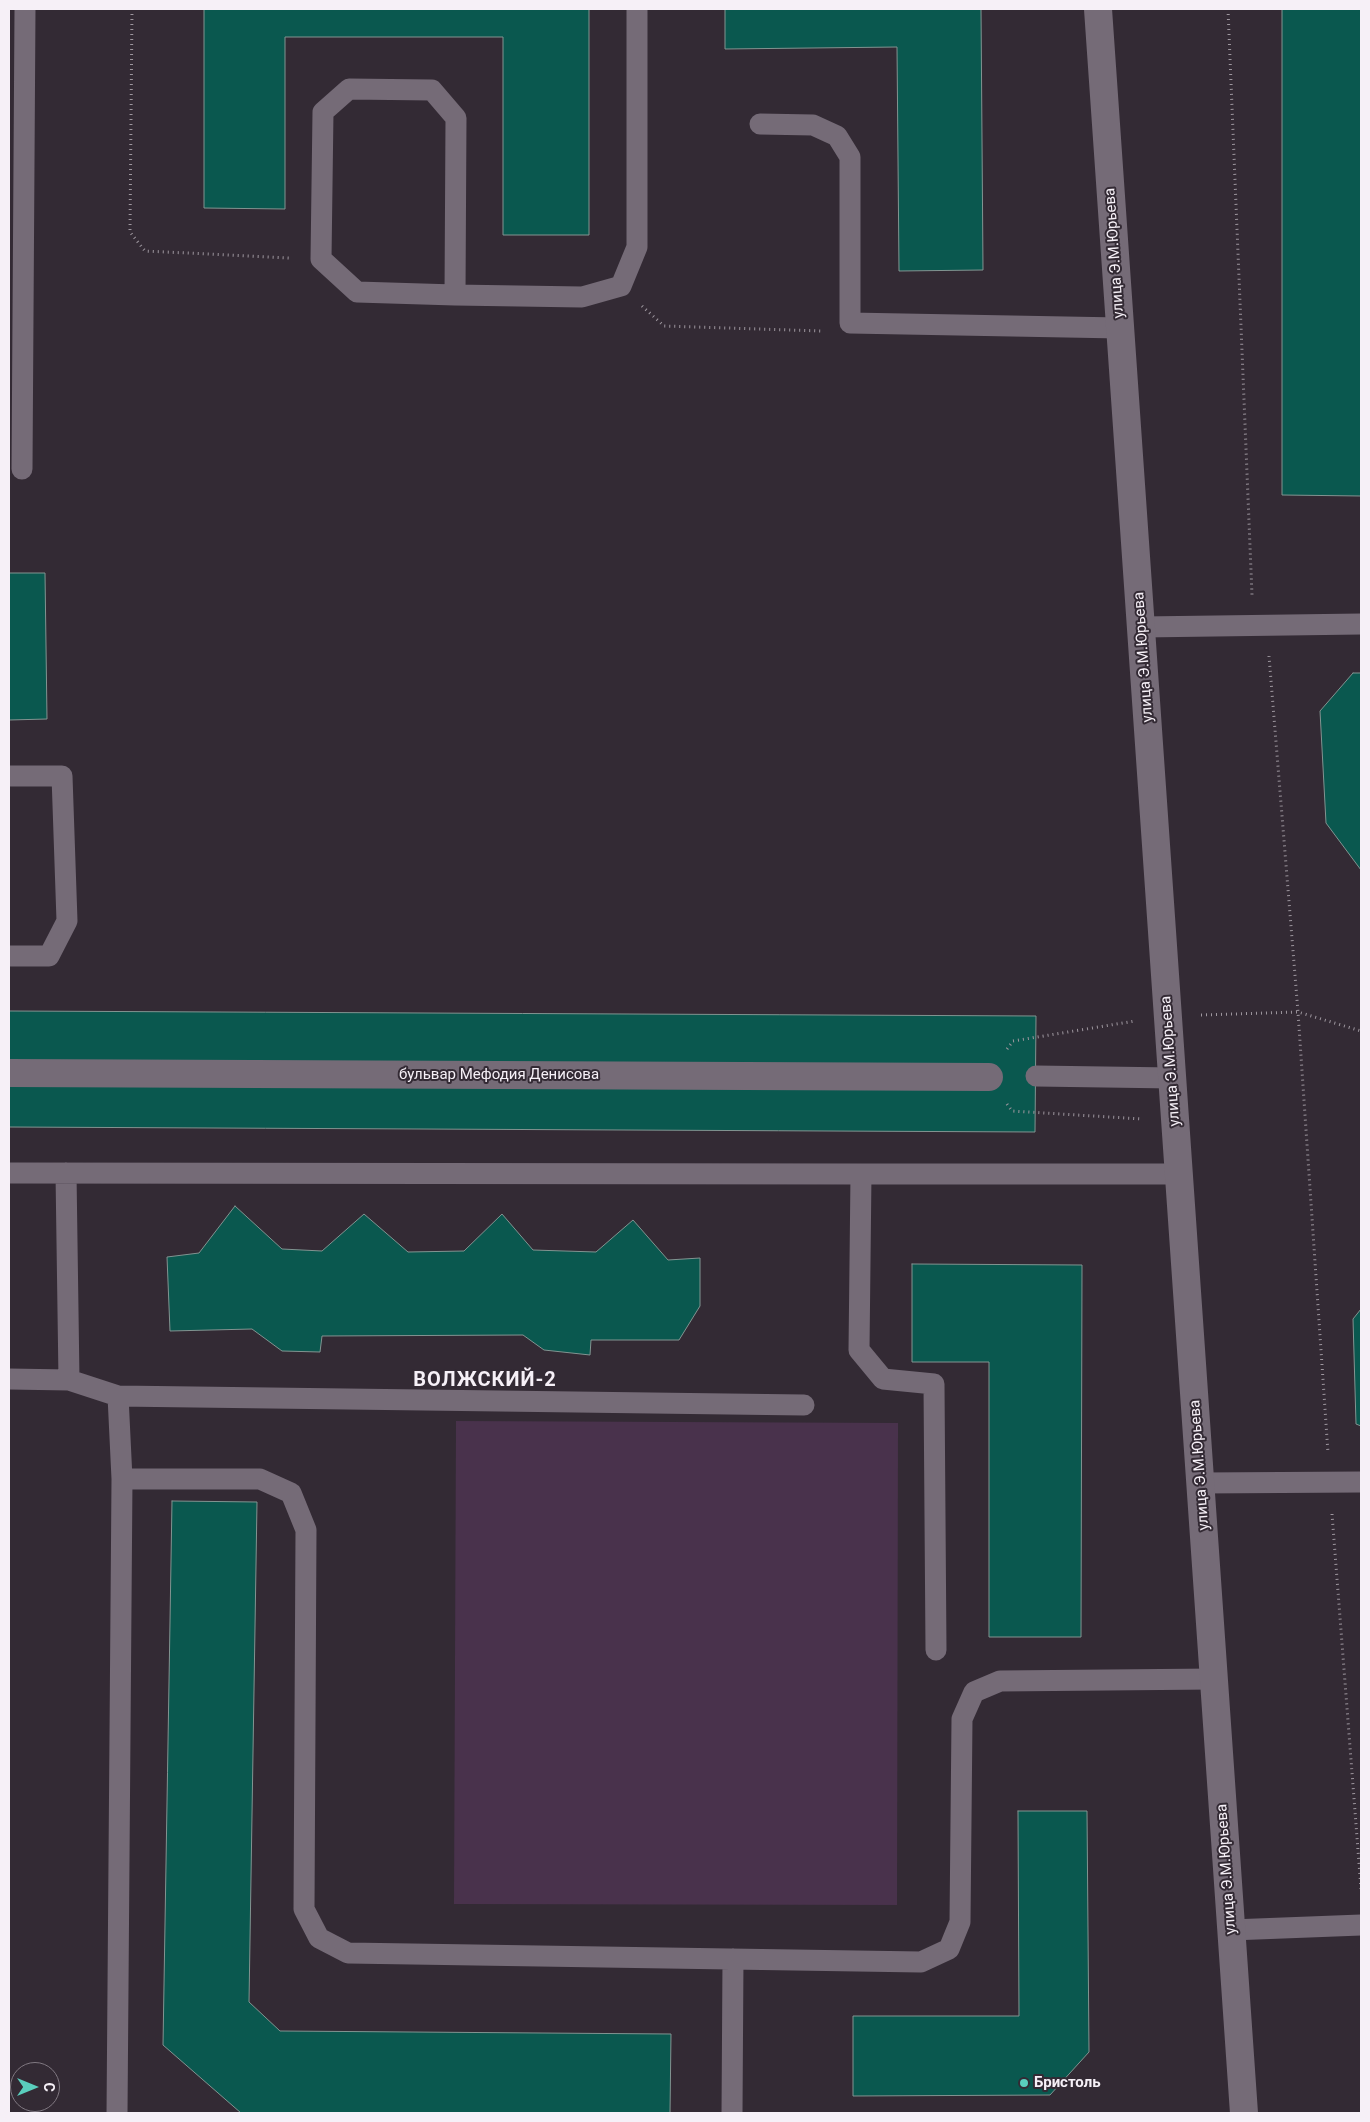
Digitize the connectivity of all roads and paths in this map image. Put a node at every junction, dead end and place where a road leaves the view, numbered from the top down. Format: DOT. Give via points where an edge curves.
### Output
graph roads {
  1 [pos="24,9"];
  2 [pos="132,9"];
  3 [pos="637,9"];
  4 [pos="1098,9"];
  5 [pos="1228,9"];
  6 [pos="16,117"];
  7 [pos="760,124"];
  8 [pos="321,259"];
  9 [pos="621,286"];
  10 [pos="455,295"];
  11 [pos="850,323"];
  12 [pos="1120,328"];
  13 [pos="22,470"];
  14 [pos="1361,624"];
  15 [pos="1261,625"];
  16 [pos="1142,627"];
  17 [pos="9,776"];
  18 [pos="9,956"];
  19 [pos="1298,1012"];
  20 [pos="1361,1031"];
  21 [pos="9,1073"];
  22 [pos="1036,1076"];
  23 [pos="989,1077"];
  24 [pos="1173,1078"];
  25 [pos="9,1173"];
  26 [pos="66,1173"];
  27 [pos="861,1174"];
  28 [pos="1179,1174"];
  29 [pos="9,1380"];
  30 [pos="69,1380"];
  31 [pos="118,1396"];
  32 [pos="804,1405"];
  33 [pos="122,1479"];
  34 [pos="1330,1482"];
  35 [pos="1361,1482"];
  36 [pos="1201,1483"];
  37 [pos="936,1650"];
  38 [pos="1214,1679"];
  39 [pos="1361,1889"];
  40 [pos="1361,1925"];
  41 [pos="1231,1930"];
  42 [pos="733,1959"];
  43 [pos="118,2113"];
  44 [pos="732,2113"];
  45 [pos="1244,2113"];
  1 -- 6 [label="lane"];
  2 -- 8 [label="path" via="130,232 145,251"];
  3 -- 9 [label="lane" via="637,247"];
  4 -- 12 [label="street, улица Э.М.Юрьева"];
  5 -- 15 [label="path" via="1252,601"];
  6 -- 13 [label="lane"];
  7 -- 11 [label="lane" via="813,125 837,136 850,157"];
  8 -- 10 [label="lane" via="357,292"];
  8 -- 10 [label="lane" via="323,112 349,89 432,90 456,118"];
  9 -- 10 [label="lane" via="582,297"];
  9 -- 11 [label="path" via="664,326 828,331"];
  11 -- 12 [label="lane"];
  12 -- 16 [label="street, улица Э.М.Юрьева"];
  14 -- 15 [label="lane"];
  15 -- 16 [label="lane"];
  15 -- 19 [label="path" via="1269,650"];
  16 -- 24 [label="street, улица Э.М.Юрьева"];
  17 -- 18 [label="lane" via="62,776 67,921 49,956"];
  19 -- 20 [label="path"];
  19 -- 34 [label="path"];
  21 -- 23 [label="street, бульвар Мефодия Денисова"];
  22 -- 24 [label="lane"];
  24 -- 28 [label="street, улица Э.М.Юрьева"];
  25 -- 26 [label="lane"];
  26 -- 27 [label="lane"];
  26 -- 30 [label="lane"];
  27 -- 28 [label="lane"];
  27 -- 37 [label="lane" via="859,1350 883,1379 934,1384"];
  28 -- 36 [label="street, улица Э.М.Юрьева"];
  29 -- 30 [label="lane"];
  30 -- 31 [label="lane"];
  31 -- 32 [label="lane"];
  31 -- 33 [label="lane"];
  33 -- 42 [label="lane" via="260,1479 291,1493 306,1530 304,1909 318,1938 348,1953"];
  33 -- 43 [label="lane"];
  34 -- 35 [label="lane"];
  34 -- 36 [label="lane"];
  34 -- 39 [label="path"];
  36 -- 38 [label="street, улица Э.М.Юрьева"];
  38 -- 41 [label="street, улица Э.М.Юрьева"];
  38 -- 42 [label="lane" via="1000,1681 974,1692 962,1719 960,1922 949,1949 921,1962"];
  40 -- 41 [label="lane"];
  41 -- 45 [label="street, улица Э.М.Юрьева"];
  42 -- 44 [label="lane"];
}
